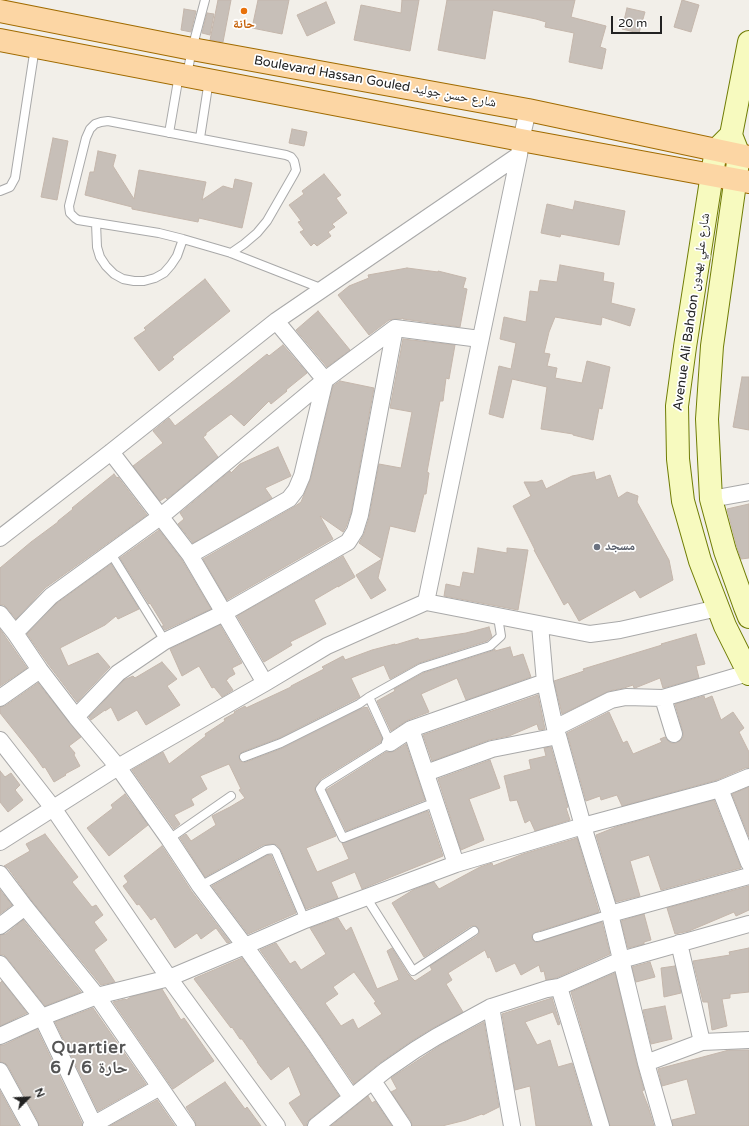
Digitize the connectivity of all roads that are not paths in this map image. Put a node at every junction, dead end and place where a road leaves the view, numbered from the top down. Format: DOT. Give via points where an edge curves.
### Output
graph roads {
  1 [pos="206,0"];
  2 [pos="0,11"];
  3 [pos="0,40"];
  4 [pos="749,42"];
  5 [pos="36,47"];
  6 [pos="192,49"];
  7 [pos="183,75"];
  8 [pos="209,80"];
  9 [pos="528,110"];
  10 [pos="169,133"];
  11 [pos="200,138"];
  12 [pos="724,142"];
  13 [pos="520,147"];
  14 [pos="744,156"];
  15 [pos="712,174"];
  16 [pos="742,180"];
  17 [pos="0,191"];
  18 [pos="96,223"];
  19 [pos="183,239"];
  20 [pos="231,253"];
  21 [pos="323,289"];
  22 [pos="276,321"];
  23 [pos="395,328"];
  24 [pos="480,339"];
  25 [pos="325,380"];
  26 [pos="111,452"];
  27 [pos="749,492"];
  28 [pos="711,499"];
  29 [pos="160,517"];
  30 [pos="0,538"];
  31 [pos="110,552"];
  32 [pos="190,556"];
  33 [pos="426,602"];
  34 [pos="718,608"];
  35 [pos="748,610"];
  36 [pos="224,613"];
  37 [pos="0,614"];
  38 [pos="498,616"];
  39 [pos="540,625"];
  40 [pos="16,633"];
  41 [pos="165,641"];
  42 [pos="40,670"];
  43 [pos="749,674"];
  44 [pos="545,682"];
  45 [pos="265,683"];
  46 [pos="369,697"];
  47 [pos="0,698"];
  48 [pos="663,698"];
  49 [pos="76,717"];
  50 [pos="411,729"];
  51 [pos="556,732"];
  52 [pos="674,734"];
  53 [pos="0,740"];
  54 [pos="390,743"];
  55 [pos="244,757"];
  56 [pos="118,767"];
  57 [pos="426,773"];
  58 [pos="749,777"];
  59 [pos="720,789"];
  60 [pos="231,796"];
  61 [pos="436,802"];
  62 [pos="53,808"];
  63 [pos="583,826"];
  64 [pos="168,839"];
  65 [pos="0,842"];
  66 [pos="749,863"];
  67 [pos="456,864"];
  68 [pos="0,874"];
  69 [pos="749,876"];
  70 [pos="200,886"];
  71 [pos="366,897"];
  72 [pos="25,907"];
  73 [pos="610,914"];
  74 [pos="305,920"];
  75 [pos="749,924"];
  76 [pos="0,926"];
  77 [pos="474,931"];
  78 [pos="537,937"];
  79 [pos="679,943"];
  80 [pos="245,946"];
  81 [pos="621,960"];
  82 [pos="0,964"];
  83 [pos="169,978"];
  84 [pos="559,986"];
  85 [pos="97,996"];
  86 [pos="492,1007"];
  87 [pos="42,1017"];
  88 [pos="0,1036"];
  89 [pos="749,1040"];
  90 [pos="702,1042"];
  91 [pos="646,1063"];
  92 [pos="0,1071"];
  93 [pos="373,1080"];
  94 [pos="160,1087"];
  95 [pos="351,1097"];
  96 [pos="92,1125"];
  97 [pos="30,1126"];
  98 [pos="187,1126"];
  99 [pos="277,1126"];
  100 [pos="316,1126"];
  101 [pos="403,1126"];
  102 [pos="512,1126"];
  103 [pos="601,1126"];
  104 [pos="664,1126"];
  1 -- 6 [label="lane"];
  2 -- 6 [label="main road, Boulevard Hassan Gouled شارع حسن جوليد"];
  3 -- 5 [label="main road"];
  4 -- 12 [label="main road, Avenue Ali Bahdon شارع علي بهدون"];
  5 -- 7 [label="main road"];
  5 -- 17 [label="lane" via="15,178 10,187"];
  6 -- 7 [label="lane"];
  6 -- 9 [label="main road, Boulevard Hassan Gouled شارع حسن جوليد"];
  7 -- 8 [label="main road"];
  7 -- 10 [label="lane"];
  8 -- 11 [label="lane"];
  8 -- 13 [label="main road"];
  9 -- 12 [label="main road, Boulevard Hassan Gouled شارع حسن جوليد"];
  9 -- 13 [label="street"];
  10 -- 11 [label="lane"];
  10 -- 18 [label="lane" via="108,122 95,124 90,129 69,206 70,213 78,220"];
  11 -- 20 [label="lane" via="286,155 294,161 296,170 267,221"];
  12 -- 14 [label="main road, Boulevard Hassan Gouled شارع حسن جوليد"];
  12 -- 15 [label="main road, Avenue Ali Bahdon شارع علي بهدون"];
  13 -- 15 [label="main road"];
  13 -- 21 [label="street"];
  13 -- 24 [label="street"];
  14 -- 16 [label="main road, Avenue Ali Bahdon شارع علي بهدون"];
  15 -- 16 [label="main road"];
  15 -- 34 [label="main road, Avenue Ali Bahdon شارع علي بهدون" via="677,406 678,459 683,501 700,561"];
  16 -- 28 [label="main road, Avenue Ali Bahdon شارع علي بهدون" via="712,346 707,419"];
  18 -- 19 [label="lane"];
  18 -- 19 [label="lane" via="100,257 114,274 123,279 144,281 164,273 177,256"];
  19 -- 20 [label="lane"];
  20 -- 21 [label="lane"];
  21 -- 22 [label="street"];
  22 -- 25 [label="street"];
  22 -- 26 [label="street"];
  23 -- 24 [label="street"];
  23 -- 25 [label="street"];
  23 -- 36 [label="street" via="356,531 348,542"];
  24 -- 33 [label="street"];
  25 -- 29 [label="street"];
  25 -- 32 [label="street" via="302,476 290,500"];
  26 -- 29 [label="street"];
  26 -- 30 [label="street"];
  27 -- 28 [label="street"];
  28 -- 35 [label="main road, Avenue Ali Bahdon شارع علي بهدون" via="725,551"];
  29 -- 31 [label="street"];
  29 -- 32 [label="street"];
  31 -- 40 [label="street" via="51,596"];
  31 -- 41 [label="lane"];
  32 -- 36 [label="street"];
  33 -- 38 [label="street"];
  33 -- 45 [label="street" via="328,646"];
  34 -- 39 [label="street" via="620,630 590,634"];
  34 -- 43 [label="main road, Avenue Ali Bahdon شارع علي بهدون"];
  36 -- 41 [label="street"];
  36 -- 45 [label="street"];
  37 -- 40 [label="street"];
  38 -- 39 [label="street"];
  38 -- 46 [label="lane" via="500,636 490,646 421,668"];
  39 -- 44 [label="street"];
  40 -- 42 [label="street"];
  41 -- 49 [label="street" via="118,673"];
  42 -- 47 [label="street"];
  42 -- 49 [label="street"];
  43 -- 48 [label="street"];
  44 -- 50 [label="street"];
  44 -- 51 [label="street"];
  45 -- 56 [label="street"];
  46 -- 54 [label="lane"];
  46 -- 55 [label="lane" via="281,743"];
  48 -- 51 [label="street" via="626,697 611,700"];
  48 -- 52 [label="street"];
  49 -- 56 [label="street"];
  50 -- 54 [label="street"];
  50 -- 57 [label="street"];
  51 -- 57 [label="street" via="492,749"];
  51 -- 63 [label="street"];
  53 -- 62 [label="street"];
  54 -- 61 [label="lane" via="320,789 343,838"];
  56 -- 62 [label="street"];
  56 -- 64 [label="street"];
  57 -- 61 [label="street"];
  58 -- 59 [label="street"];
  59 -- 63 [label="street"];
  59 -- 66 [label="street"];
  60 -- 64 [label="lane"];
  61 -- 67 [label="street"];
  62 -- 65 [label="street"];
  62 -- 83 [label="street"];
  63 -- 67 [label="street"];
  63 -- 73 [label="street"];
  64 -- 70 [label="street"];
  67 -- 71 [label="street"];
  68 -- 72 [label="street"];
  69 -- 73 [label="street"];
  70 -- 74 [label="lane" via="266,850 273,849"];
  70 -- 80 [label="street"];
  71 -- 74 [label="street"];
  71 -- 77 [label="lane" via="413,971"];
  72 -- 76 [label="street"];
  72 -- 85 [label="street"];
  73 -- 78 [label="lane"];
  73 -- 81 [label="street"];
  74 -- 80 [label="street"];
  75 -- 79 [label="street"];
  79 -- 81 [label="street"];
  79 -- 90 [label="street"];
  80 -- 83 [label="street"];
  80 -- 95 [label="street"];
  81 -- 84 [label="street"];
  81 -- 91 [label="street"];
  82 -- 87 [label="street"];
  83 -- 85 [label="street"];
  83 -- 99 [label="street"];
  84 -- 86 [label="street"];
  84 -- 103 [label="street"];
  85 -- 87 [label="street"];
  85 -- 94 [label="street"];
  86 -- 93 [label="street" via="436,1037"];
  86 -- 102 [label="street"];
  87 -- 88 [label="street"];
  87 -- 96 [label="street"];
  89 -- 90 [label="street"];
  90 -- 91 [label="street"];
  91 -- 104 [label="street"];
  92 -- 97 [label="street"];
  93 -- 95 [label="street"];
  93 -- 101 [label="street"];
  94 -- 96 [label="street"];
  94 -- 98 [label="street"];
  95 -- 100 [label="street"];
}
